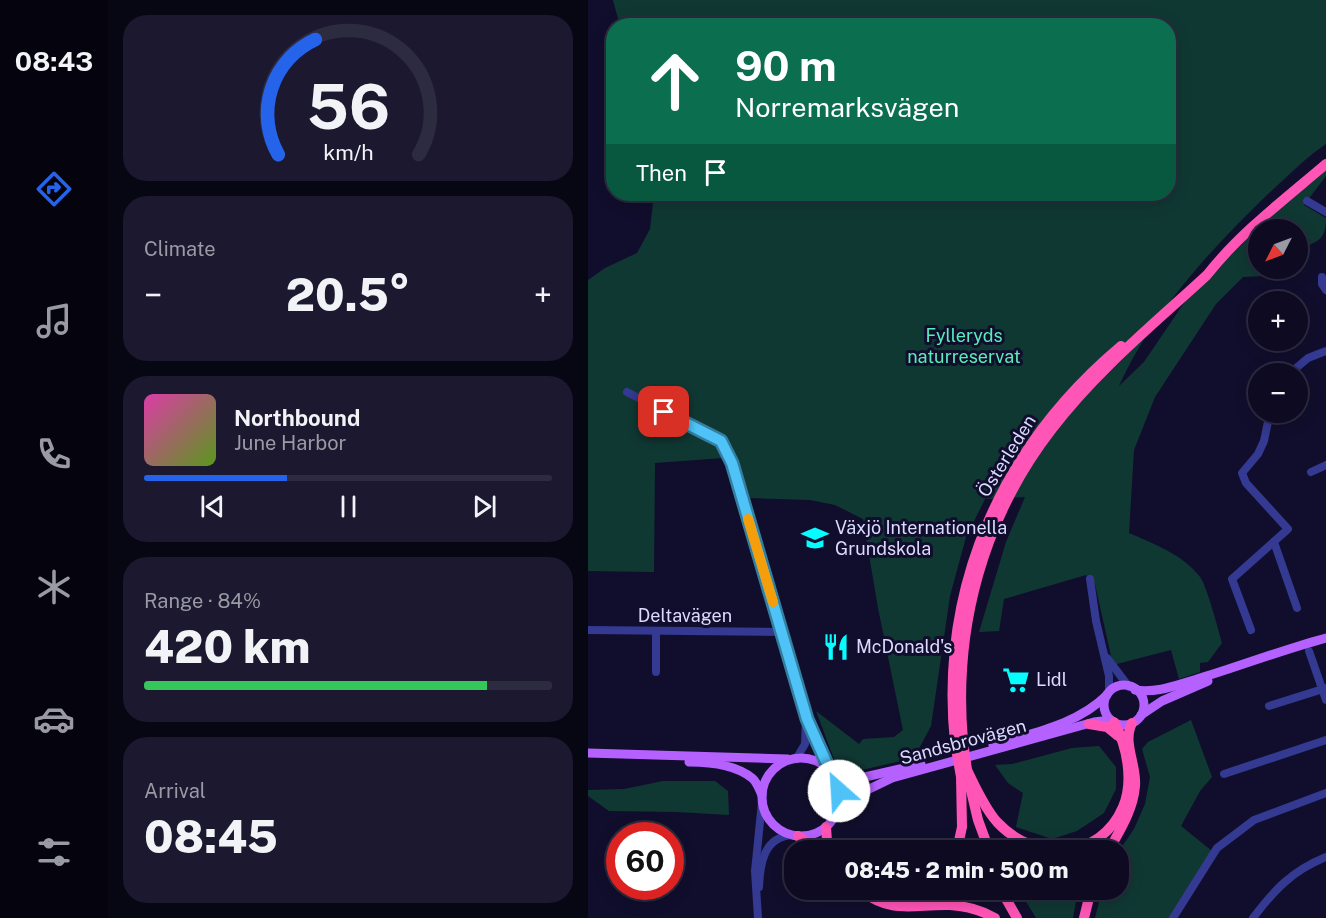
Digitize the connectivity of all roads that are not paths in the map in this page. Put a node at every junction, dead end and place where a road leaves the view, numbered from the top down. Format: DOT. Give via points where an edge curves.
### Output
graph roads {
  1 [pos="1326,164"];
  2 [pos="1308,201"];
  3 [pos="1326,212"];
  4 [pos="1322,277"];
  5 [pos="1326,290"];
  6 [pos="1326,351"];
  7 [pos="1302,363"];
  8 [pos="627,392"];
  9 [pos="1268,423"];
  10 [pos="1326,465"];
  11 [pos="1311,472"];
  12 [pos="1274,542"];
  13 [pos="1090,579"];
  14 [pos="1297,608"];
  15 [pos="588,630"];
  16 [pos="1251,630"];
  17 [pos="656,631"];
  18 [pos="782,632"];
  19 [pos="1326,637"];
  20 [pos="1309,651"];
  21 [pos="1104,654"];
  22 [pos="1236,668"];
  23 [pos="656,672"];
  24 [pos="1132,688"];
  25 [pos="1324,688"];
  26 [pos="1108,694"];
  27 [pos="1326,700"];
  28 [pos="1269,706"];
  29 [pos="807,719"];
  30 [pos="1137,719"];
  31 [pos="1112,721"];
  32 [pos="1089,724"];
  33 [pos="1122,740"];
  34 [pos="1326,740"];
  35 [pos="588,753"];
  36 [pos="588,758"];
  37 [pos="793,759"];
  38 [pos="831,773"];
  39 [pos="964,774"];
  40 [pos="1224,774"];
  41 [pos="1326,793"];
  42 [pos="762,798"];
  43 [pos="834,816"];
  44 [pos="826,827"];
  45 [pos="795,836"];
  46 [pos="802,840"];
  47 [pos="827,840"];
  48 [pos="959,840"];
  49 [pos="980,840"];
  50 [pos="985,840"];
  51 [pos="1114,840"];
  52 [pos="1326,857"];
  53 [pos="876,900"];
  54 [pos="1007,900"];
  55 [pos="1012,900"];
  56 [pos="1088,900"];
  57 [pos="758,918"];
  58 [pos="995,918"];
  59 [pos="1017,918"];
  60 [pos="1022,918"];
  61 [pos="1084,918"];
  62 [pos="1173,918"];
  63 [pos="1252,918"];
  1 -- 39 [label="highway, Österleden, bridge" via="1089,374 1041,430 1007,481 979,543 962,603 953,671"];
  2 -- 3 [label="street"];
  4 -- 5 [label="street"];
  6 -- 7 [label="street"];
  8 -- 18 [label="street" via="721,441 732,463"];
  9 -- 12 [label="street" via="1258,454 1242,473 1246,483 1288,528"];
  10 -- 11 [label="street"];
  12 -- 14 [label="street"];
  12 -- 16 [label="street" via="1232,579"];
  13 -- 21 [label="street"];
  15 -- 17 [label="street, Deltavägen"];
  17 -- 18 [label="street, Deltavägen"];
  17 -- 23 [label="street"];
  18 -- 29 [label="street"];
  19 -- 22 [label="main road"];
  20 -- 25 [label="street"];
  21 -- 24 [label="street"];
  21 -- 26 [label="street"];
  22 -- 24 [label="main road" via="1161,690"];
  22 -- 30 [label="main road" via="1162,701"];
  24 -- 26 [label="main road" via="1121,686"];
  24 -- 30 [label="main road" via="1143,701"];
  25 -- 27 [label="street"];
  25 -- 28 [label="street"];
  26 -- 31 [label="main road" via="1104,709"];
  26 -- 38 [label="main road, Sandsbrovägen" via="1078,717 987,747 859,779 846,780"];
  29 -- 37 [label="street" via="805,744"];
  29 -- 38 [label="street"];
  30 -- 31 [label="main road" via="1123,725"];
  30 -- 51 [label="highway" via="1127,736 1136,776 1134,797"];
  31 -- 32 [label="main road, Sandsbrovägen"];
  31 -- 33 [label="highway"];
  32 -- 33 [label="highway" via="1107,727"];
  32 -- 43 [label="main road, Sandsbrovägen" via="892,778 863,792"];
  33 -- 39 [label="highway" via="1128,783 1123,806 1104,832 1069,850 1032,846 1011,834 990,813"];
  34 -- 40 [label="street"];
  35 -- 37 [label="main road"];
  36 -- 42 [label="main road" via="722,766 752,778"];
  37 -- 38 [label="main road" via="817,762"];
  37 -- 42 [label="main road" via="773,770 765,781"];
  38 -- 43 [label="main road" via="839,800"];
  39 -- 48 [label="highway"];
  39 -- 49 [label="highway"];
  39 -- 50 [label="highway"];
  41 -- 62 [label="street" via="1254,820 1217,848"];
  42 -- 45 [label="main road" via="770,820 779,830"];
  42 -- 57 [label="street" via="755,871"];
  43 -- 44 [label="main road"];
  44 -- 45 [label="main road" via="813,834"];
  44 -- 47 [label="highway"];
  45 -- 46 [label="highway"];
  45 -- 57 [label="street" via="778,837 767,850 759,882"];
  52 -- 63 [label="street" via="1288,877"];
  53 -- 58 [label="highway" via="906,908 962,906"];
  54 -- 59 [label="highway"];
  55 -- 60 [label="highway"];
  56 -- 61 [label="highway"];
}
